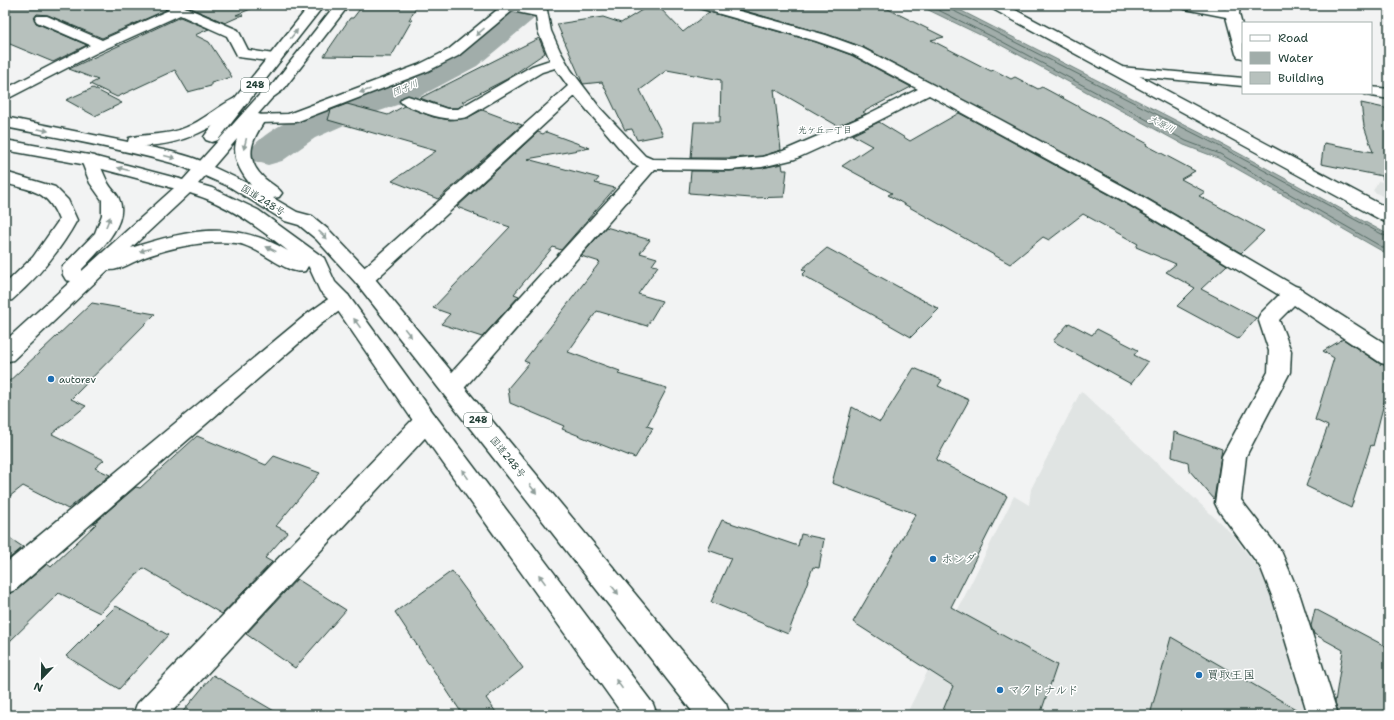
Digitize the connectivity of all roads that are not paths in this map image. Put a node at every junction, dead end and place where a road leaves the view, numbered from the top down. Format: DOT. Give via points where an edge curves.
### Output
graph roads {
  1 [pos="317,5"];
  2 [pos="342,5"];
  3 [pos="704,5"];
  4 [pos="996,5"];
  5 [pos="1185,5"];
  6 [pos="510,6"];
  7 [pos="175,7"];
  8 [pos="1232,10"];
  9 [pos="42,19"];
  10 [pos="100,44"];
  11 [pos="1242,50"];
  12 [pos="275,58"];
  13 [pos="558,62"];
  14 [pos="1120,71"];
  15 [pos="1242,82"];
  16 [pos="278,87"];
  17 [pos="575,88"];
  18 [pos="929,89"];
  19 [pos="1372,92"];
  20 [pos="1389,94"];
  21 [pos="5,95"];
  22 [pos="241,101"];
  23 [pos="408,101"];
  24 [pos="259,118"];
  25 [pos="5,122"];
  26 [pos="98,141"];
  27 [pos="5,145"];
  28 [pos="89,160"];
  29 [pos="650,164"];
  30 [pos="198,166"];
  31 [pos="5,177"];
  32 [pos="180,184"];
  33 [pos="1389,217"];
  34 [pos="305,220"];
  35 [pos="78,278"];
  36 [pos="364,279"];
  37 [pos="334,293"];
  38 [pos="1294,294"];
  39 [pos="5,295"];
  40 [pos="5,338"];
  41 [pos="5,354"];
  42 [pos="1389,357"];
  43 [pos="452,387"];
  44 [pos="426,421"];
  45 [pos="5,581"];
  46 [pos="148,715"];
  47 [pos="642,715"];
  48 [pos="715,715"];
  49 [pos="1323,715"];
  12 -- 1 [label="main road, 248, one-way"];
  2 -- 16 [label="main road, 248"];
  3 -- 18 [label="main road" via="821,38 857,51"];
  4 -- 14 [label="main road"];
  5 -- 8 [label="main road" via="1202,10"];
  6 -- 13 [label="main road" via="542,13 542,25"];
  6 -- 24 [label="main road, one-way" via="454,53 423,68 290,119"];
  7 -- 10 [label="main road"];
  7 -- 12 [label="main road" via="233,33 243,54"];
  8 -- 11 [label="main road"];
  9 -- 10 [label="main road"];
  10 -- 21 [label="main road" via="48,69"];
  12 -- 22 [label="main road, 248"];
  13 -- 17 [label="main road"];
  13 -- 23 [label="main road" via="537,69 461,114 445,114"];
  14 -- 15 [label="main road"];
  14 -- 33 [label="main road"];
  16 -- 24 [label="main road, 248" via="278,95"];
  16 -- 30 [label="main road, 248" via="267,95"];
  17 -- 29 [label="main road" via="638,160"];
  17 -- 36 [label="main road"];
  18 -- 29 [label="main road" via="868,120 788,155 762,162"];
  18 -- 38 [label="main road" via="1156,212"];
  19 -- 20 [label="main road"];
  22 -- 26 [label="main road" via="212,122 178,136 158,141"];
  22 -- 30 [label="main road, 248"];
  24 -- 34 [label="main road, 248, one-way" via="248,133 243,148 247,166 252,176 266,189 301,211"];
  25 -- 26 [label="main road, one-way"];
  26 -- 30 [label="main road, 国道248号, one-way"];
  27 -- 28 [label="main road, 国道248号"];
  32 -- 28 [label="main road, 国道248号, one-way"];
  35 -- 28 [label="main road, one-way" via="72,267 104,234 111,215 111,200 99,183"];
  29 -- 43 [label="main road"];
  30 -- 32 [label="main road, 248"];
  30 -- 34 [label="main road, 国道248号 / 248" via="236,183 291,217"];
  31 -- 39 [label="main road" via="49,191 62,204 68,220 57,240 35,269"];
  32 -- 35 [label="main road"];
  32 -- 37 [label="main road, 国道248号" via="206,192 252,214 317,263"];
  34 -- 36 [label="main road, 国道248号 / 248, one-way" via="323,235"];
  37 -- 35 [label="main road, one-way" via="273,249 240,237 213,237 156,247"];
  35 -- 40 [label="main road"];
  35 -- 41 [label="main road"];
  36 -- 43 [label="main road, 国道248号 / 248, one-way"];
  44 -- 37 [label="main road, 国道248号, one-way"];
  37 -- 45 [label="main road" via="314,319"];
  38 -- 42 [label="main road"];
  38 -- 49 [label="main road" via="1268,318 1280,351 1279,372 1234,456 1228,503 1271,560 1286,596"];
  43 -- 48 [label="main road, 国道248号 / 248, one-way"];
  44 -- 46 [label="main road"];
  47 -- 44 [label="main road, 国道248号, one-way"];
}
